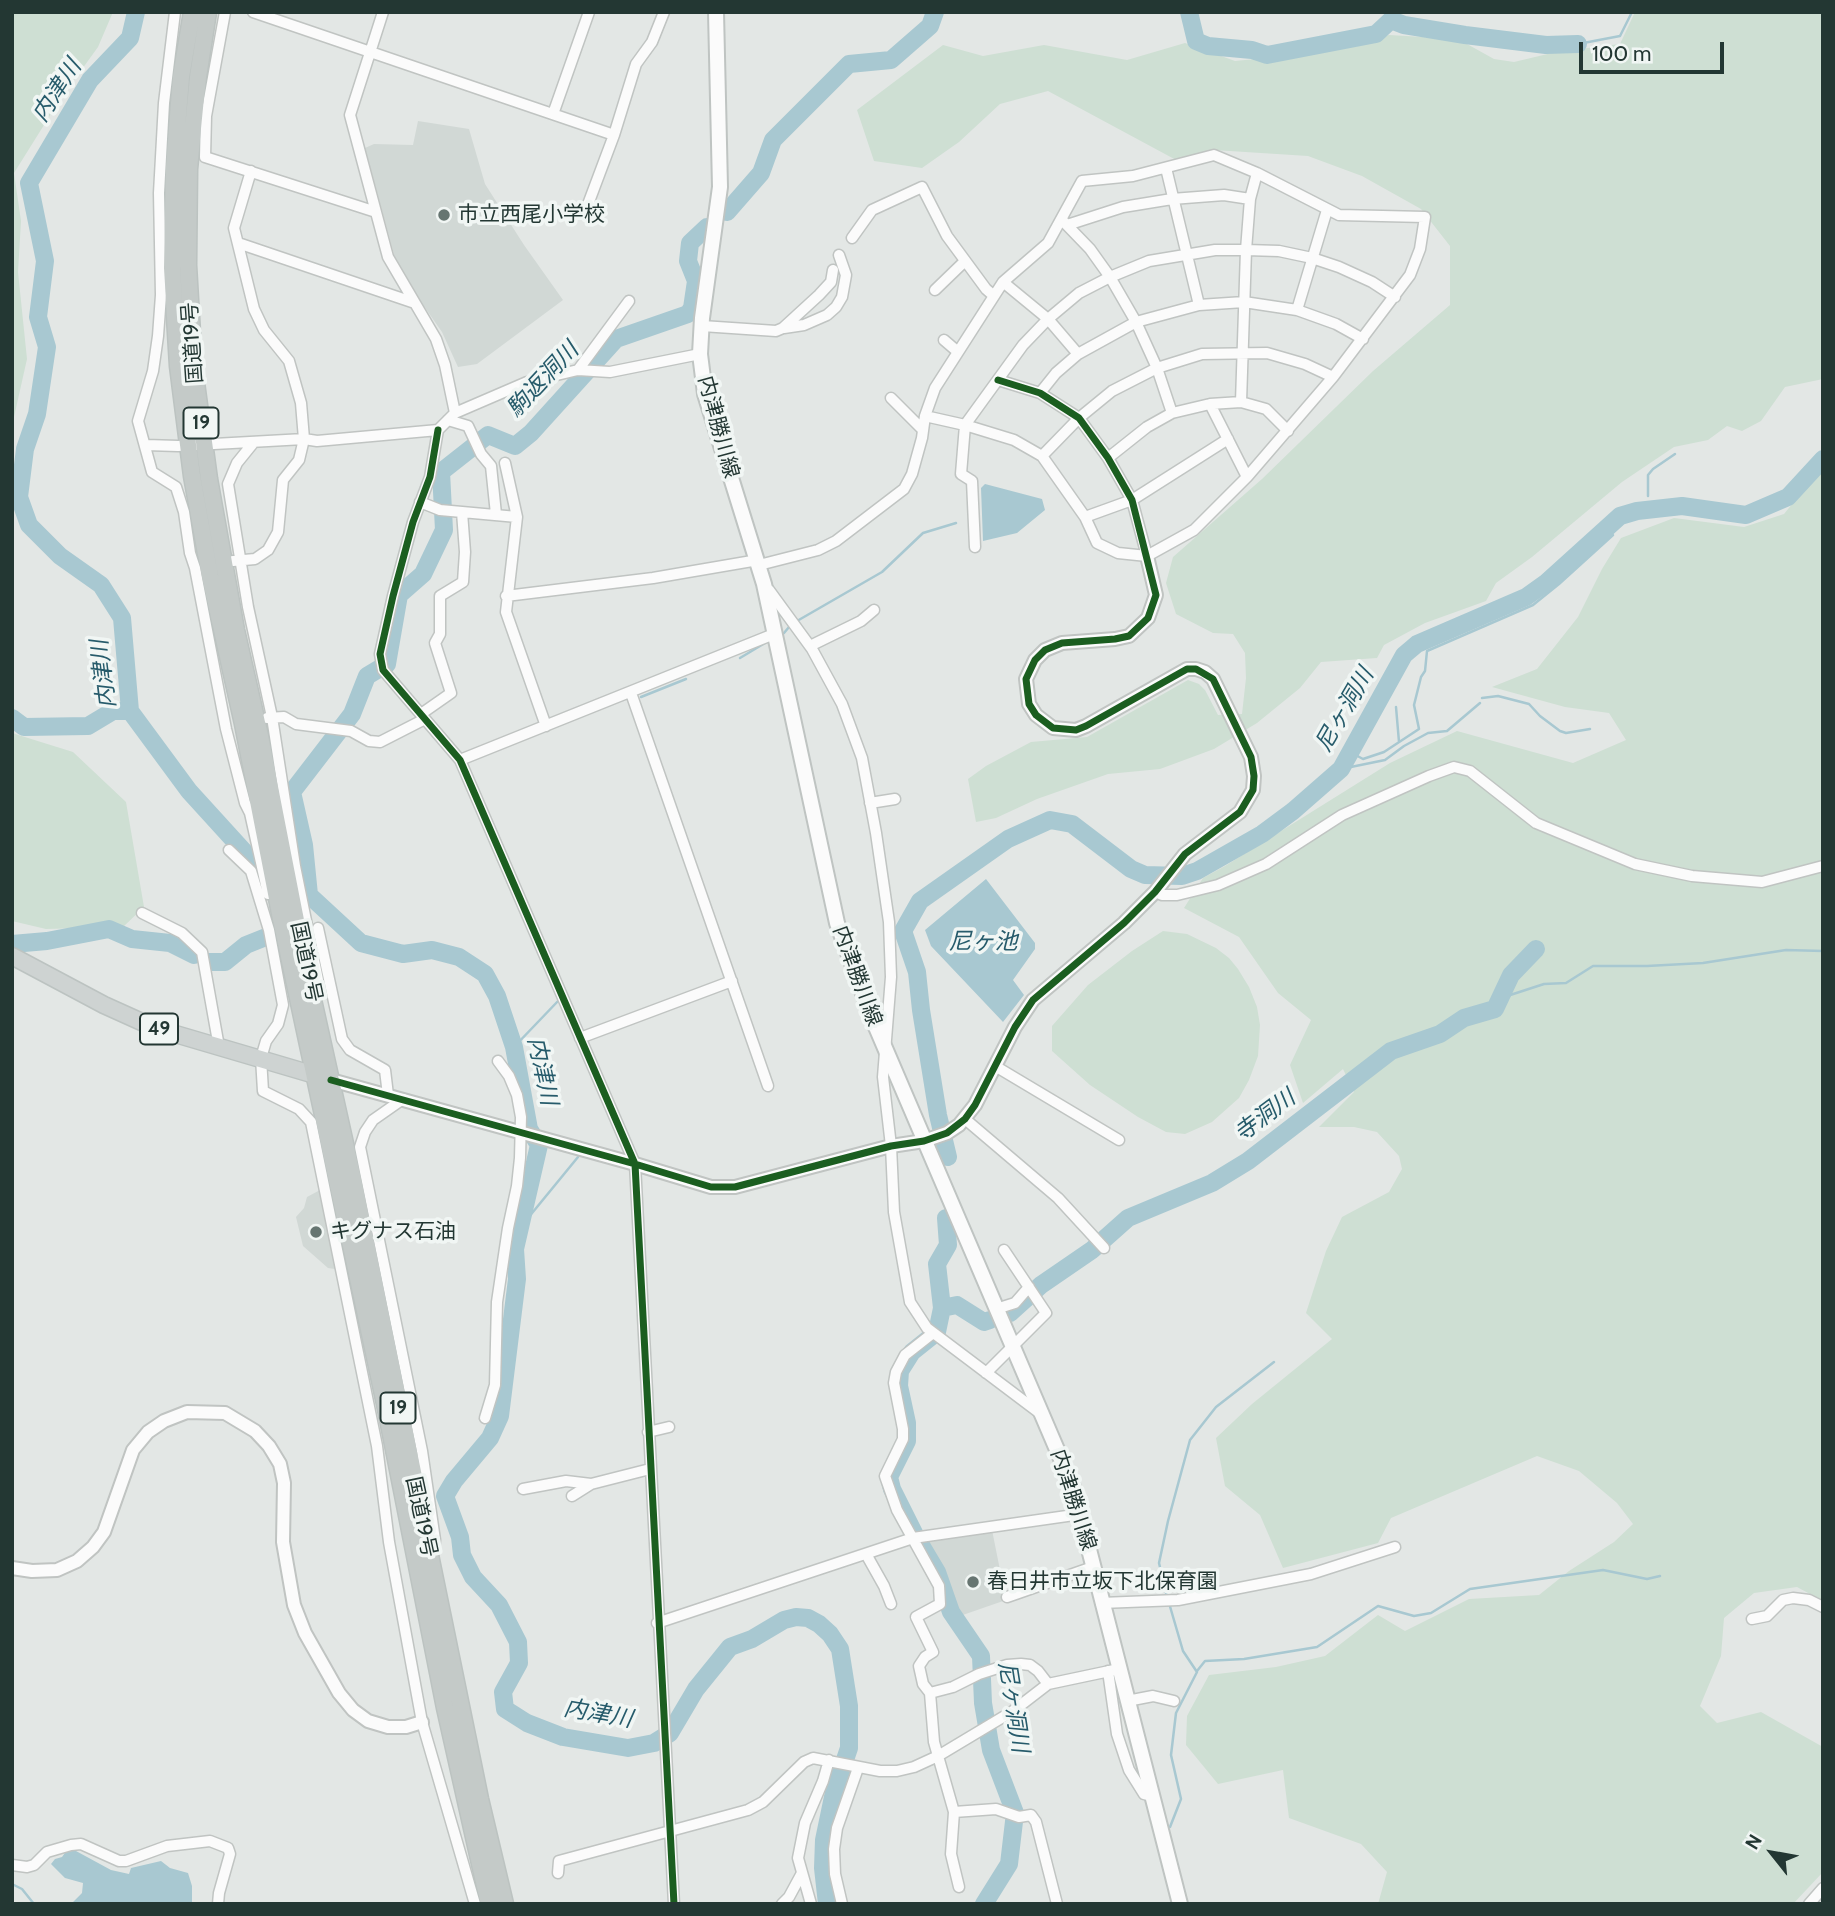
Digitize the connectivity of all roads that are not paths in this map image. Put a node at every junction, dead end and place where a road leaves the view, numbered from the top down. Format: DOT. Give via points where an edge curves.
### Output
graph roads {
  1 [pos="175,12"];
  2 [pos="192,12"];
  3 [pos="208,12"];
  4 [pos="225,12"];
  5 [pos="253,12"];
  6 [pos="383,12"];
  7 [pos="589,12"];
  8 [pos="664,12"];
  9 [pos="716,12"];
  10 [pos="369,52"];
  11 [pos="553,114"];
  12 [pos="614,135"];
  13 [pos="1166,168"];
  14 [pos="251,172"];
  15 [pos="1257,173"];
  16 [pos="1172,199"];
  17 [pos="1250,199"];
  18 [pos="587,207"];
  19 [pos="1326,210"];
  20 [pos="376,212"];
  21 [pos="1065,222"];
  22 [pos="852,237"];
  23 [pos="238,243"];
  24 [pos="1246,250"];
  25 [pos="1188,254"];
  26 [pos="839,256"];
  27 [pos="1312,258"];
  28 [pos="965,261"];
  29 [pos="833,270"];
  30 [pos="1110,277"];
  31 [pos="1003,282"];
  32 [pos="935,290"];
  33 [pos="994,296"];
  34 [pos="1395,297"];
  35 [pos="629,301"];
  36 [pos="412,302"];
  37 [pos="1244,302"];
  38 [pos="1199,305"];
  39 [pos="1297,310"];
  40 [pos="1048,318"];
  41 [pos="1136,322"];
  42 [pos="702,326"];
  43 [pos="783,328"];
  44 [pos="944,340"];
  45 [pos="1363,340"];
  46 [pos="958,352"];
  47 [pos="1242,353"];
  48 [pos="700,354"];
  49 [pos="1078,354"];
  50 [pos="1157,368"];
  51 [pos="578,370"];
  52 [pos="1333,377"];
  53 [pos="998,380"];
  54 [pos="1040,393"];
  55 [pos="891,398"];
  56 [pos="1241,402"];
  57 [pos="1210,404"];
  58 [pos="1172,412"];
  59 [pos="451,416"];
  60 [pos="925,416"];
  61 [pos="1079,418"];
  62 [pos="965,425"];
  63 [pos="438,430"];
  64 [pos="923,430"];
  65 [pos="1288,430"];
  66 [pos="303,439"];
  67 [pos="1228,439"];
  68 [pos="254,442"];
  69 [pos="196,444"];
  70 [pos="146,445"];
  71 [pos="1042,456"];
  72 [pos="1108,457"];
  73 [pos="505,463"];
  74 [pos="1247,477"];
  75 [pos="1132,500"];
  76 [pos="420,502"];
  77 [pos="461,512"];
  78 [pos="496,514"];
  79 [pos="517,517"];
  80 [pos="1085,517"];
  81 [pos="975,547"];
  82 [pos="1147,556"];
  83 [pos="237,561"];
  84 [pos="759,563"];
  85 [pos="764,584"];
  86 [pos="506,596"];
  87 [pos="874,610"];
  88 [pos="774,634"];
  89 [pos="810,646"];
  90 [pos="631,693"];
  91 [pos="423,716"];
  92 [pos="269,717"];
  93 [pos="546,726"];
  94 [pos="460,760"];
  95 [pos="895,799"];
  96 [pos="870,803"];
  97 [pos="270,829"];
  98 [pos="229,850"];
  99 [pos="1823,866"];
  100 [pos="1155,892"];
  101 [pos="272,897"];
  102 [pos="142,913"];
  103 [pos="318,928"];
  104 [pos="12,956"];
  105 [pos="732,981"];
  106 [pos="320,990"];
  107 [pos="580,1038"];
  108 [pos="219,1047"];
  109 [pos="885,1048"];
  110 [pos="261,1058"];
  111 [pos="498,1061"];
  112 [pos="995,1066"];
  113 [pos="323,1078"];
  114 [pos="768,1086"];
  115 [pos="388,1095"];
  116 [pos="402,1099"];
  117 [pos="965,1119"];
  118 [pos="520,1132"];
  119 [pos="935,1137"];
  120 [pos="1119,1140"];
  121 [pos="891,1146"];
  122 [pos="635,1164"];
  123 [pos="1104,1248"];
  124 [pos="1004,1250"];
  125 [pos="1029,1287"];
  126 [pos="996,1309"];
  127 [pos="933,1333"];
  128 [pos="1012,1345"];
  129 [pos="986,1373"];
  130 [pos="1043,1415"];
  131 [pos="485,1418"];
  132 [pos="669,1427"];
  133 [pos="648,1432"];
  134 [pos="650,1469"];
  135 [pos="591,1484"];
  136 [pos="523,1489"];
  137 [pos="572,1496"];
  138 [pos="1082,1514"];
  139 [pos="913,1538"];
  140 [pos="1395,1547"];
  141 [pos="866,1554"];
  142 [pos="1093,1567"];
  143 [pos="12,1568"];
  144 [pos="433,1574"];
  145 [pos="1007,1597"];
  146 [pos="1101,1603"];
  147 [pos="891,1604"];
  148 [pos="1823,1607"];
  149 [pos="1752,1619"];
  150 [pos="657,1623"];
  151 [pos="1114,1670"];
  152 [pos="1048,1684"];
  153 [pos="930,1693"];
  154 [pos="1128,1701"];
  155 [pos="1174,1701"];
  156 [pos="422,1723"];
  157 [pos="938,1756"];
  158 [pos="829,1760"];
  159 [pos="858,1768"];
  160 [pos="1153,1796"];
  161 [pos="954,1812"];
  162 [pos="670,1832"];
  163 [pos="12,1865"];
  164 [pos="558,1873"];
  165 [pos="802,1873"];
  166 [pos="959,1887"];
  167 [pos="1823,1888"];
  168 [pos="218,1904"];
  169 [pos="475,1904"];
  170 [pos="489,1904"];
  171 [pos="505,1904"];
  172 [pos="674,1904"];
  173 [pos="782,1904"];
  174 [pos="811,1904"];
  175 [pos="842,1904"];
  176 [pos="1057,1904"];
  177 [pos="1180,1904"];
  178 [pos="1809,1904"];
  1 -- 70 [label="street" via="159,193 158,336 138,421"];
  2 -- 69 [label="highway, 国道19号 / 19" via="175,154 173,268 178,366"];
  3 -- 69 [label="highway, 国道19号 / 19" via="189,169"];
  4 -- 14 [label="street" via="206,116 205,157"];
  5 -- 10 [label="street"];
  6 -- 10 [label="street"];
  7 -- 11 [label="street"];
  8 -- 12 [label="street" via="652,42 636,64"];
  9 -- 42 [label="main road, 内津勝川線" via="720,187"];
  10 -- 11 [label="street"];
  10 -- 20 [label="street" via="350,115"];
  11 -- 12 [label="street"];
  12 -- 18 [label="street"];
  13 -- 15 [label="street" via="1214,155"];
  13 -- 16 [label="street"];
  13 -- 21 [label="street" via="1082,181"];
  14 -- 20 [label="street"];
  14 -- 23 [label="street" via="234,228"];
  15 -- 17 [label="street"];
  15 -- 19 [label="street"];
  16 -- 17 [label="street" via="1223,195"];
  16 -- 21 [label="street"];
  16 -- 25 [label="street"];
  17 -- 24 [label="street"];
  19 -- 27 [label="street"];
  19 -- 34 [label="street" via="1339,215 1425,218 1420,249"];
  20 -- 36 [label="street" via="388,257"];
  21 -- 30 [label="street"];
  21 -- 31 [label="street"];
  22 -- 28 [label="street" via="872,210 922,187"];
  23 -- 36 [label="street"];
  23 -- 66 [label="street" via="254,309 289,361 301,403"];
  24 -- 25 [label="street"];
  24 -- 27 [label="street"];
  24 -- 37 [label="street"];
  25 -- 30 [label="street" via="1149,261"];
  25 -- 38 [label="street"];
  26 -- 43 [label="street" via="846,275 836,307 827,315"];
  27 -- 34 [label="street" via="1372,282"];
  27 -- 39 [label="street"];
  28 -- 32 [label="street"];
  28 -- 33 [label="street"];
  29 -- 43 [label="street" via="831,282"];
  30 -- 40 [label="street" via="1079,293"];
  30 -- 41 [label="street"];
  31 -- 33 [label="street"];
  31 -- 40 [label="street"];
  33 -- 46 [label="street"];
  34 -- 45 [label="street"];
  35 -- 51 [label="street"];
  36 -- 59 [label="street" via="436,339 445,365"];
  37 -- 38 [label="street"];
  37 -- 39 [label="street"];
  37 -- 47 [label="street"];
  38 -- 41 [label="street"];
  39 -- 45 [label="street"];
  40 -- 49 [label="street"];
  40 -- 53 [label="street"];
  41 -- 49 [label="street"];
  41 -- 50 [label="street"];
  42 -- 43 [label="street"];
  42 -- 48 [label="main road, 内津勝川線"];
  44 -- 46 [label="street"];
  45 -- 52 [label="street"];
  46 -- 60 [label="street" via="934,388"];
  47 -- 50 [label="street" via="1202,354"];
  47 -- 52 [label="street" via="1267,353"];
  47 -- 56 [label="street"];
  48 -- 51 [label="street" via="610,372"];
  48 -- 84 [label="main road, 内津勝川線" via="712,422"];
  49 -- 54 [label="street"];
  50 -- 58 [label="street"];
  50 -- 61 [label="street" via="1112,391"];
  51 -- 59 [label="street" via="527,382"];
  52 -- 65 [label="street"];
  53 -- 54 [label="street"];
  53 -- 62 [label="street"];
  54 -- 61 [label="street"];
  55 -- 64 [label="street"];
  56 -- 57 [label="street"];
  56 -- 65 [label="street" via="1266,409"];
  57 -- 58 [label="street"];
  57 -- 67 [label="street"];
  58 -- 72 [label="street"];
  59 -- 63 [label="street"];
  59 -- 78 [label="street" via="468,426 491,466"];
  60 -- 62 [label="street"];
  60 -- 64 [label="street"];
  61 -- 71 [label="street"];
  61 -- 72 [label="street"];
  62 -- 71 [label="street" via="1014,440"];
  62 -- 81 [label="street" via="961,474 972,481"];
  63 -- 66 [label="street"];
  63 -- 76 [label="street" via="430,477"];
  64 -- 84 [label="street" via="904,489 836,541 818,550"];
  65 -- 74 [label="street"];
  66 -- 68 [label="street"];
  66 -- 83 [label="street" via="299,460 284,480 278,532 268,550 256,558"];
  67 -- 74 [label="street"];
  67 -- 75 [label="street"];
  68 -- 69 [label="street"];
  68 -- 83 [label="street" via="228,484"];
  69 -- 70 [label="street"];
  69 -- 97 [label="highway, 国道19号 / 19" via="210,576"];
  70 -- 101 [label="street" via="152,472 176,487 184,512 245,803"];
  71 -- 80 [label="street"];
  72 -- 75 [label="street"];
  73 -- 79 [label="street"];
  74 -- 82 [label="street" via="1194,530"];
  75 -- 80 [label="street"];
  75 -- 82 [label="street"];
  76 -- 77 [label="street"];
  76 -- 91 [label="street" via="380,654 383,670"];
  77 -- 78 [label="street"];
  77 -- 91 [label="street" via="463,582 440,596 436,643 452,693"];
  78 -- 79 [label="street"];
  79 -- 86 [label="street"];
  80 -- 82 [label="street" via="1097,543 1118,553"];
  82 -- 100 [label="street" via="1156,595 1140,628 1129,636 1062,643 1045,650 1030,669 1026,691 1029,704 1044,722 1053,728 1076,730 1187,669 1196,668 1213,678 1251,757 1253,790 1240,812 1194,847"];
  83 -- 92 [label="street"];
  84 -- 85 [label="main road, 内津勝川線"];
  84 -- 86 [label="street"];
  85 -- 88 [label="main road, 内津勝川線"];
  85 -- 89 [label="street"];
  86 -- 93 [label="street" via="506,612"];
  87 -- 89 [label="street"];
  88 -- 90 [label="street"];
  88 -- 109 [label="main road, 内津勝川線" via="837,923"];
  89 -- 96 [label="street" via="842,704 862,758"];
  90 -- 93 [label="street"];
  90 -- 105 [label="street"];
  91 -- 92 [label="street" via="380,742 351,731 296,724 285,716"];
  91 -- 94 [label="street"];
  92 -- 106 [label="street"];
  93 -- 94 [label="street"];
  94 -- 107 [label="street"];
  95 -- 96 [label="street"];
  96 -- 109 [label="street" via="889,922 891,977"];
  97 -- 101 [label="highway, 国道19号 / 19"];
  97 -- 113 [label="highway, 国道19号 / 19" via="295,911"];
  98 -- 110 [label="street" via="251,871 269,930 283,1005"];
  99 -- 100 [label="street" via="1762,882 1692,876 1635,864 1536,823 1470,771 1454,767 1342,815 1266,864 1218,885 1177,895"];
  100 -- 112 [label="street" via="1034,1000"];
  101 -- 113 [label="highway, 国道19号 / 19"];
  102 -- 108 [label="street" via="182,933 202,952"];
  103 -- 115 [label="street" via="342,1039 350,1050 386,1070"];
  104 -- 108 [label="main road, 49" via="155,1028"];
  105 -- 107 [label="street"];
  105 -- 114 [label="street"];
  107 -- 122 [label="street"];
  108 -- 110 [label="main road, 49"];
  109 -- 119 [label="main road, 内津勝川線"];
  109 -- 121 [label="street" via="883,1077"];
  110 -- 113 [label="main road, 49"];
  110 -- 156 [label="street" via="263,1091 299,1109 311,1122 377,1446 389,1542"];
  111 -- 118 [label="street" via="517,1095"];
  112 -- 117 [label="street"];
  112 -- 120 [label="street"];
  113 -- 115 [label="street"];
  113 -- 144 [label="highway, 国道19号 / 19" via="377,1294"];
  113 -- 170 [label="highway, 国道19号 / 19" via="336,1183"];
  115 -- 116 [label="street"];
  116 -- 118 [label="street"];
  116 -- 144 [label="street" via="373,1120 360,1147 422,1451 435,1540"];
  117 -- 119 [label="street"];
  117 -- 123 [label="street" via="1058,1198"];
  118 -- 122 [label="street"];
  118 -- 131 [label="street" via="517,1186 496,1302 495,1385"];
  119 -- 121 [label="street"];
  119 -- 126 [label="main road, 内津勝川線"];
  121 -- 122 [label="street" via="735,1188 711,1187"];
  121 -- 127 [label="street" via="894,1212 910,1302"];
  122 -- 133 [label="street"];
  124 -- 125 [label="street"];
  125 -- 126 [label="street" via="1015,1303"];
  125 -- 128 [label="street" via="1046,1313"];
  126 -- 128 [label="main road, 内津勝川線"];
  127 -- 129 [label="street"];
  127 -- 139 [label="street" via="905,1355 894,1383 903,1439 885,1476"];
  128 -- 129 [label="street"];
  128 -- 130 [label="main road, 内津勝川線"];
  129 -- 130 [label="street"];
  130 -- 138 [label="main road, 内津勝川線"];
  132 -- 133 [label="street"];
  133 -- 134 [label="street"];
  134 -- 135 [label="street"];
  134 -- 150 [label="street"];
  135 -- 136 [label="street" via="566,1481"];
  135 -- 137 [label="street"];
  138 -- 139 [label="street"];
  138 -- 142 [label="main road, 内津勝川線"];
  139 -- 141 [label="street"];
  139 -- 153 [label="street" via="942,1600 916,1617 933,1652 919,1666"];
  140 -- 146 [label="street" via="1311,1574 1178,1600"];
  141 -- 147 [label="street"];
  141 -- 150 [label="street"];
  142 -- 145 [label="street"];
  142 -- 146 [label="main road, 内津勝川線"];
  143 -- 156 [label="street" via="57,1570 77,1561 104,1532 134,1450 148,1432 187,1412 225,1413 255,1431 280,1464 283,1542 295,1605 305,1633 339,1693 368,1721 388,1727"];
  144 -- 171 [label="highway, 国道19号 / 19"];
  146 -- 151 [label="main road, 内津勝川線"];
  148 -- 149 [label="street" via="1793,1598 1783,1600 1767,1616"];
  150 -- 162 [label="street"];
  151 -- 152 [label="street"];
  151 -- 154 [label="main road, 内津勝川線"];
  151 -- 160 [label="street" via="1117,1734 1129,1770 1144,1794"];
  152 -- 153 [label="street" via="1030,1665 1007,1665"];
  152 -- 157 [label="street"];
  153 -- 157 [label="street"];
  154 -- 155 [label="street" via="1153,1696"];
  154 -- 160 [label="main road, 内津勝川線"];
  156 -- 169 [label="street"];
  157 -- 159 [label="street" via="897,1771"];
  157 -- 161 [label="street"];
  158 -- 159 [label="street"];
  158 -- 162 [label="street" via="804,1762 769,1797 748,1810"];
  158 -- 165 [label="street" via="805,1823 798,1858"];
  159 -- 175 [label="street" via="834,1849"];
  160 -- 177 [label="main road, 内津勝川線"];
  161 -- 166 [label="street" via="951,1854"];
  161 -- 176 [label="street" via="996,1809 1019,1817 1031,1815"];
  162 -- 164 [label="street" via="559,1861"];
  162 -- 172 [label="street"];
  163 -- 168 [label="street" via="34,1865 47,1852 71,1845 81,1844 126,1861 167,1846 210,1840 228,1848 230,1854"];
  165 -- 173 [label="street"];
  165 -- 174 [label="street"];
  167 -- 178 [label="street"];
}
